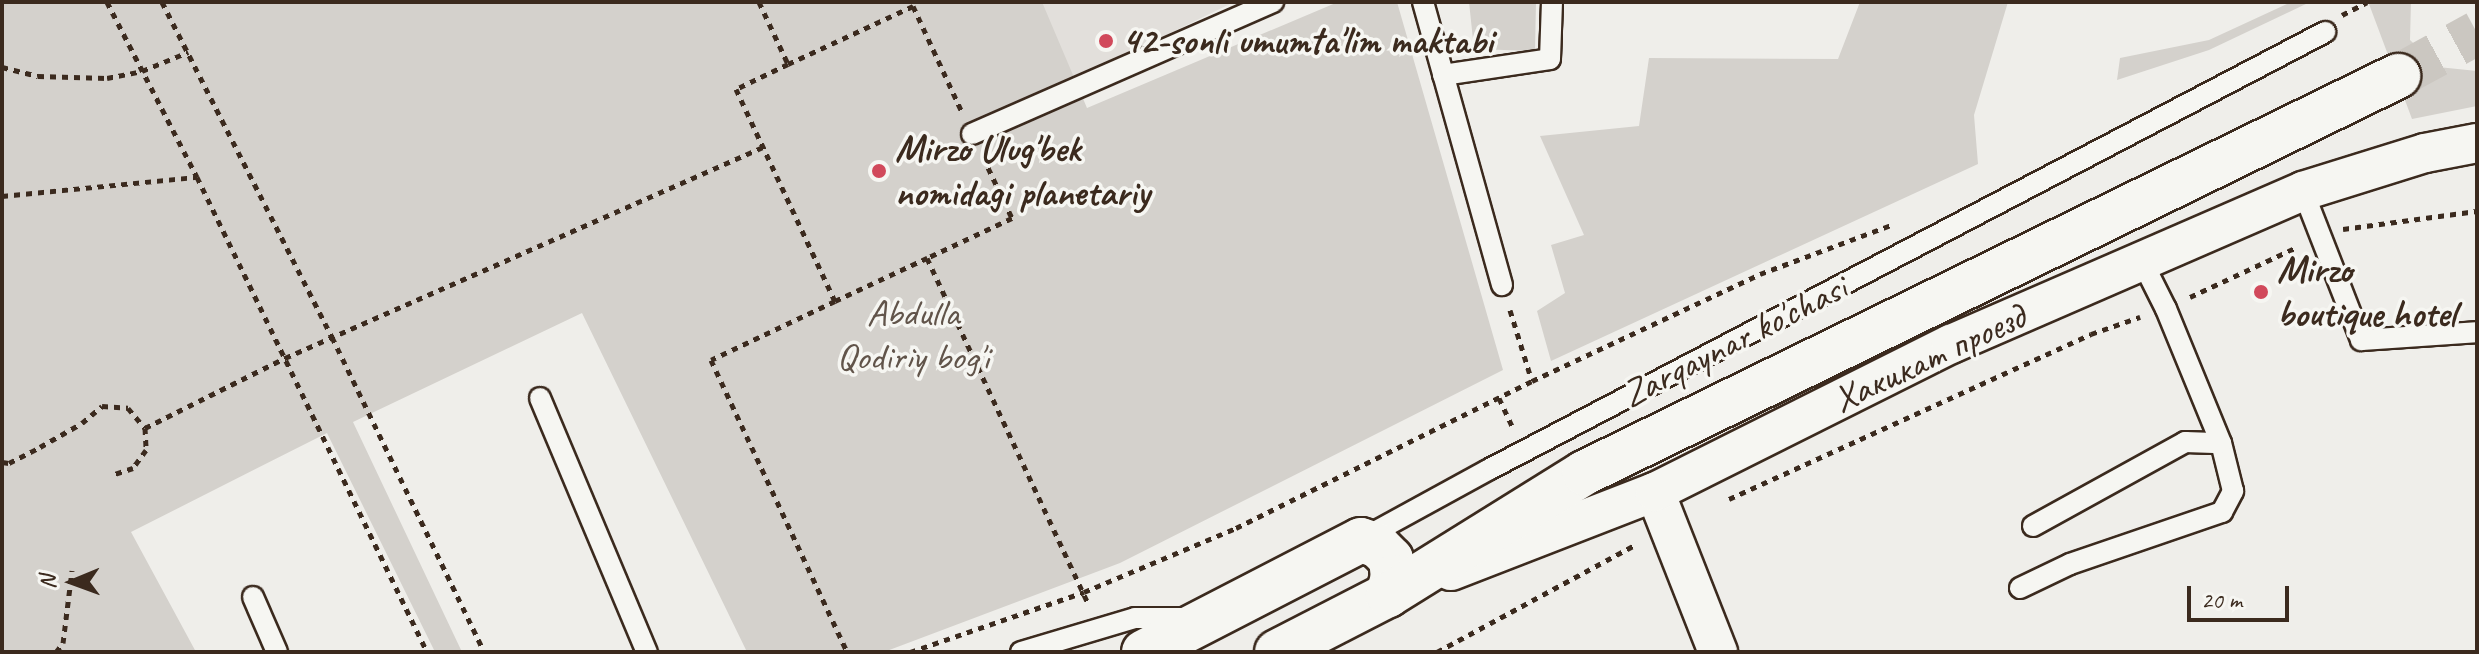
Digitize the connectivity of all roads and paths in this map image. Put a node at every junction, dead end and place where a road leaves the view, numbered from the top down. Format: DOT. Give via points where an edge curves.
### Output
graph roads {
  1 [pos="107,2"];
  2 [pos="162,2"];
  3 [pos="759,2"];
  4 [pos="1273,2"];
  5 [pos="1423,2"];
  6 [pos="1552,2"];
  7 [pos="2367,2"];
  8 [pos="2339,16"];
  9 [pos="2325,32"];
  10 [pos="188,52"];
  11 [pos="788,64"];
  12 [pos="2,67"];
  13 [pos="142,71"];
  14 [pos="1443,75"];
  15 [pos="2398,76"];
  16 [pos="972,134"];
  17 [pos="2477,143"];
  18 [pos="764,147"];
  19 [pos="197,177"];
  20 [pos="2303,191"];
  21 [pos="2,196"];
  22 [pos="2477,211"];
  23 [pos="1894,224"];
  24 [pos="2320,236"];
  25 [pos="927,258"];
  26 [pos="2143,263"];
  27 [pos="1502,285"];
  28 [pos="835,301"];
  29 [pos="2166,309"];
  30 [pos="2477,332"];
  31 [pos="332,337"];
  32 [pos="285,358"];
  33 [pos="1532,381"];
  34 [pos="540,398"];
  35 [pos="145,428"];
  36 [pos="2221,443"];
  37 [pos="2,462"];
  38 [pos="112,475"];
  39 [pos="1655,492"];
  40 [pos="1671,526"];
  41 [pos="2033,526"];
  42 [pos="1361,540"];
  43 [pos="72,571"];
  44 [pos="2020,588"];
  45 [pos="1084,592"];
  46 [pos="1388,595"];
  47 [pos="253,597"];
  48 [pos="1211,617"];
  49 [pos="1097,627"];
  50 [pos="1288,648"];
  51 [pos="56,652"];
  52 [pos="277,652"];
  53 [pos="427,652"];
  54 [pos="484,652"];
  55 [pos="647,652"];
  56 [pos="847,652"];
  57 [pos="910,652"];
  58 [pos="1021,652"];
  59 [pos="1144,652"];
  60 [pos="1437,652"];
  61 [pos="1718,652"];
  1 -- 13 [label="path"];
  2 -- 10 [label="path"];
  3 -- 11 [label="path"];
  4 -- 16 [label="lane"];
  5 -- 14 [label="lane"];
  6 -- 14 [label="lane" via="1550,59"];
  7 -- 8 [label="path"];
  9 -- 42 [label="lane, Zarqaynar ko'chasi"];
  10 -- 13 [label="path"];
  10 -- 31 [label="path"];
  11 -- 16 [label="path" via="913,6"];
  11 -- 18 [label="path" via="736,89"];
  12 -- 13 [label="path" via="72,80"];
  13 -- 19 [label="path"];
  14 -- 27 [label="lane"];
  15 -- 46 [label="main road, Zarqaynar ko'chasi" via="1584,473"];
  16 -- 25 [label="path" via="1012,218"];
  17 -- 20 [label="street, Хакикат проезд" via="2425,153"];
  18 -- 28 [label="path"];
  18 -- 31 [label="path"];
  19 -- 21 [label="path"];
  19 -- 32 [label="path"];
  20 -- 24 [label="lane"];
  20 -- 26 [label="street, Хакикат проезд"];
  22 -- 24 [label="path"];
  23 -- 33 [label="path" via="1760,274"];
  24 -- 29 [label="path"];
  24 -- 30 [label="lane" via="2361,340"];
  25 -- 28 [label="path"];
  25 -- 45 [label="path"];
  26 -- 29 [label="lane"];
  26 -- 39 [label="street, Хакикат проезд" via="1951,344"];
  27 -- 33 [label="path"];
  28 -- 56 [label="path" via="711,360"];
  29 -- 36 [label="lane"];
  29 -- 40 [label="path" via="2091,334"];
  31 -- 32 [label="path"];
  31 -- 54 [label="path"];
  32 -- 35 [label="path"];
  32 -- 53 [label="path"];
  33 -- 45 [label="path" via="1236,528"];
  34 -- 55 [label="lane"];
  35 -- 37 [label="path" via="128,408 102,406 40,447"];
  35 -- 38 [label="path" via="146,450 140,459 133,468"];
  36 -- 41 [label="lane" via="2185,442"];
  36 -- 44 [label="lane" via="2233,491 2222,512 2070,564"];
  39 -- 40 [label="street"];
  39 -- 46 [label="street, Хакикат проезд"];
  40 -- 60 [label="path"];
  40 -- 61 [label="street"];
  42 -- 46 [label="main road" via="1378,546 1391,559"];
  42 -- 48 [label="main road, Zarqaynar ko'chasi"];
  43 -- 51 [label="path" via="63,643"];
  45 -- 49 [label="path"];
  45 -- 57 [label="path"];
  46 -- 50 [label="main road, Zarqaynar ko'chasi"];
  47 -- 52 [label="lane"];
  48 -- 49 [label="lane" via="1135,618"];
  48 -- 59 [label="main road, Zarqaynar ko'chasi"];
  49 -- 58 [label="lane"];
}
